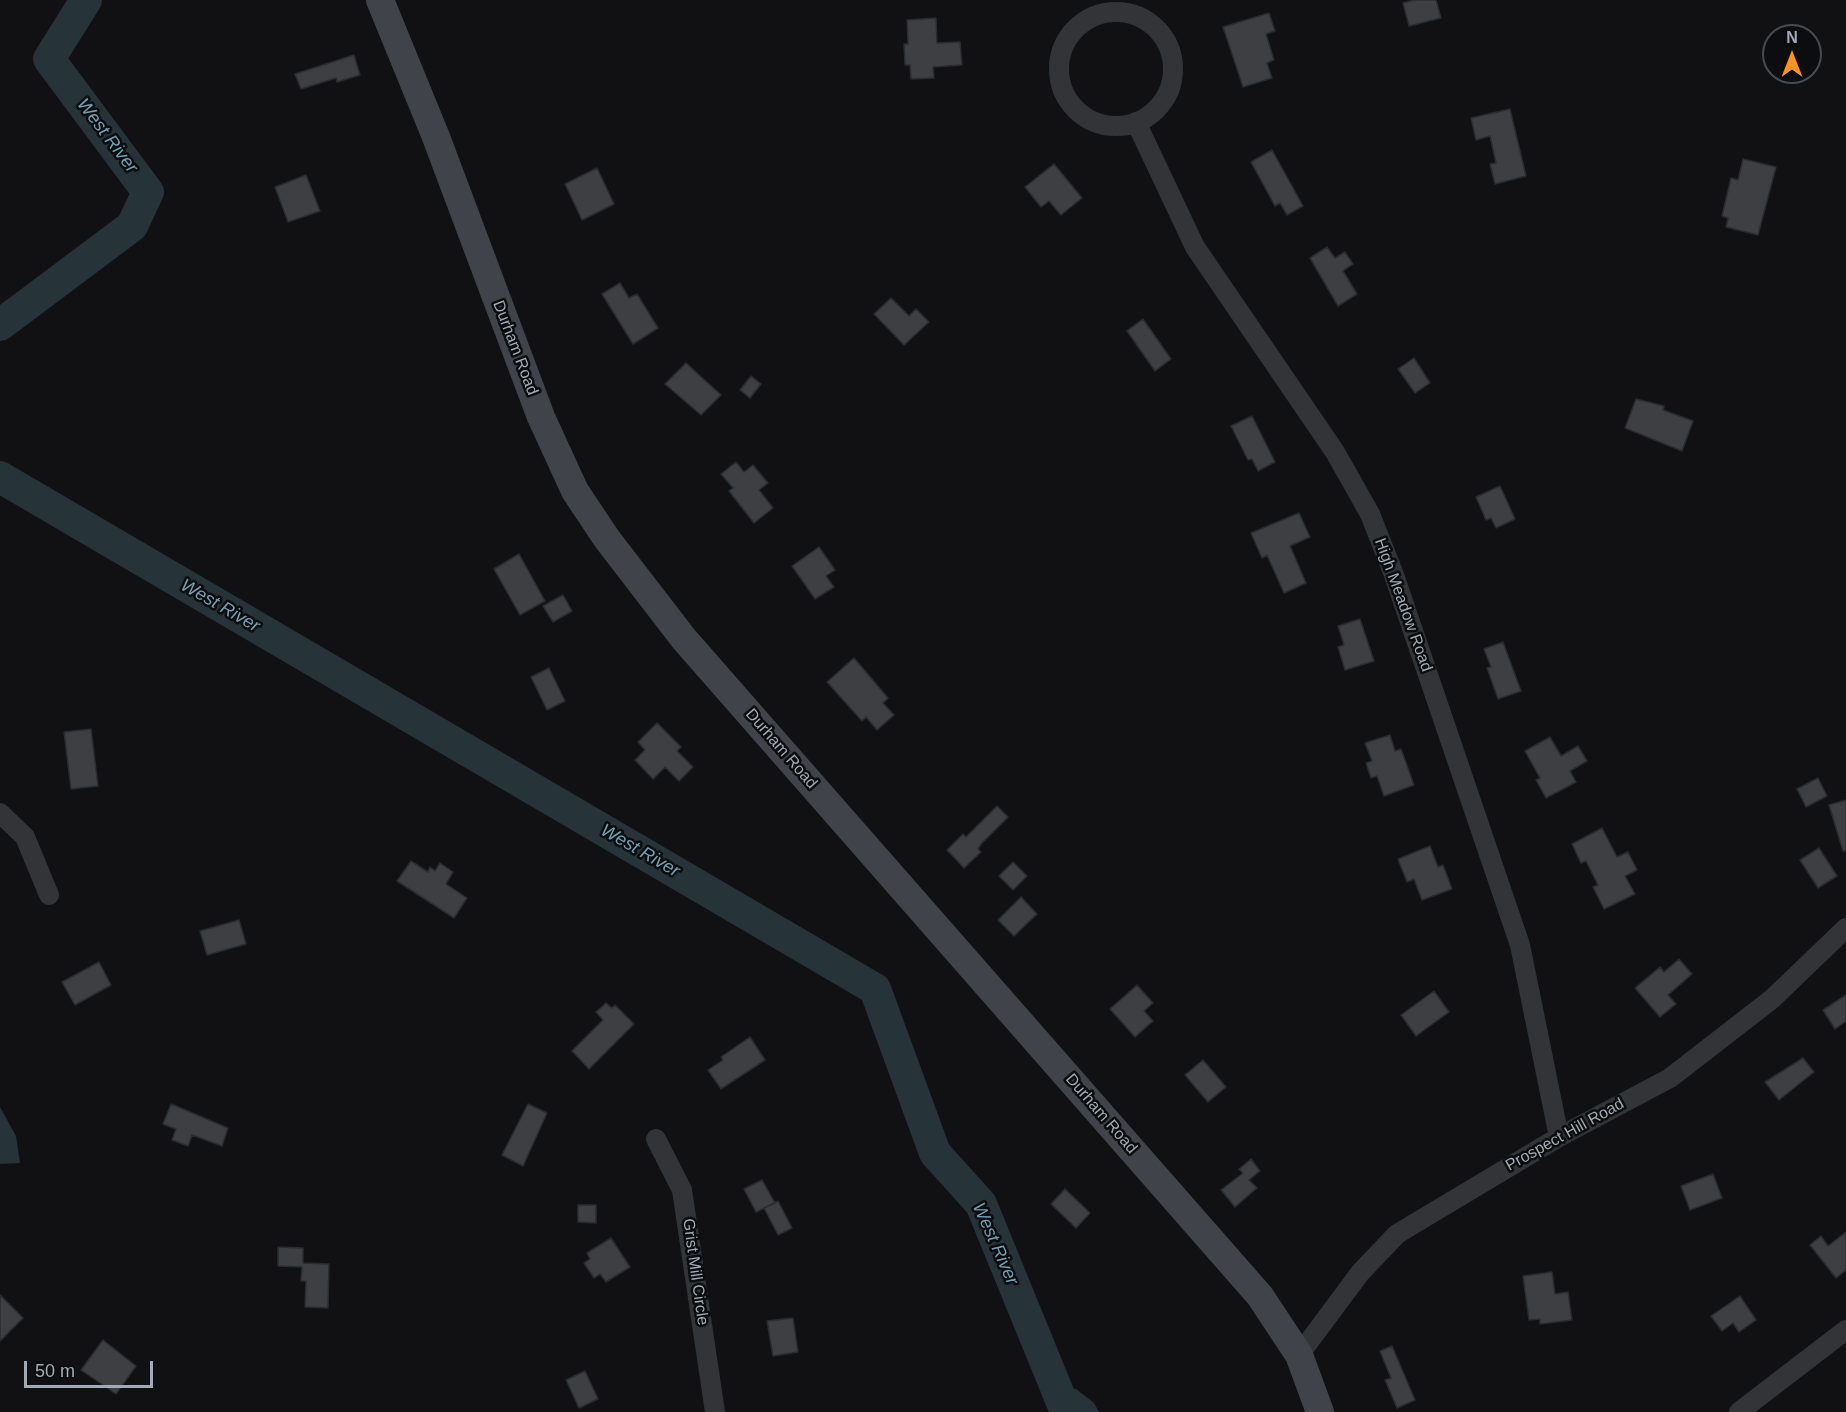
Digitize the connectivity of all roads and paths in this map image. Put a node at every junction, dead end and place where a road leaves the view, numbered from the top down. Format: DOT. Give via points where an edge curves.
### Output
graph roads {
  1 [pos="381,0"];
  2 [pos="1136,122"];
  3 [pos="0,813"];
  4 [pos="49,895"];
  5 [pos="1846,928"];
  6 [pos="1559,1137"];
  7 [pos="656,1139"];
  8 [pos="1846,1330"];
  9 [pos="1299,1355"];
  10 [pos="715,1412"];
  11 [pos="1320,1412"];
  12 [pos="1739,1412"];
  1 -- 9 [label="main road, Durham Road" via="541,417 575,491 684,639 1260,1296"];
  2 -- 2 [label="street" via="1113,126 1091,120 1072,107 1061,86 1058,63 1065,42 1089,17 1112,11 1134,14 1156,27 1170,49 1173,74 1165,98 1148,116"];
  2 -- 6 [label="street, High Meadow Road" via="1195,247 1335,452 1370,514 1520,945"];
  3 -- 4 [label="street" via="25,837"];
  5 -- 6 [label="street, Prospect Hill Road" via="1772,999 1670,1078"];
  6 -- 9 [label="street, Prospect Hill Road" via="1397,1234 1360,1273"];
  7 -- 10 [label="street, Grist Mill Circle" via="682,1190"];
  8 -- 12 [label="street"];
  9 -- 11 [label="main road, Durham Road"];
}
